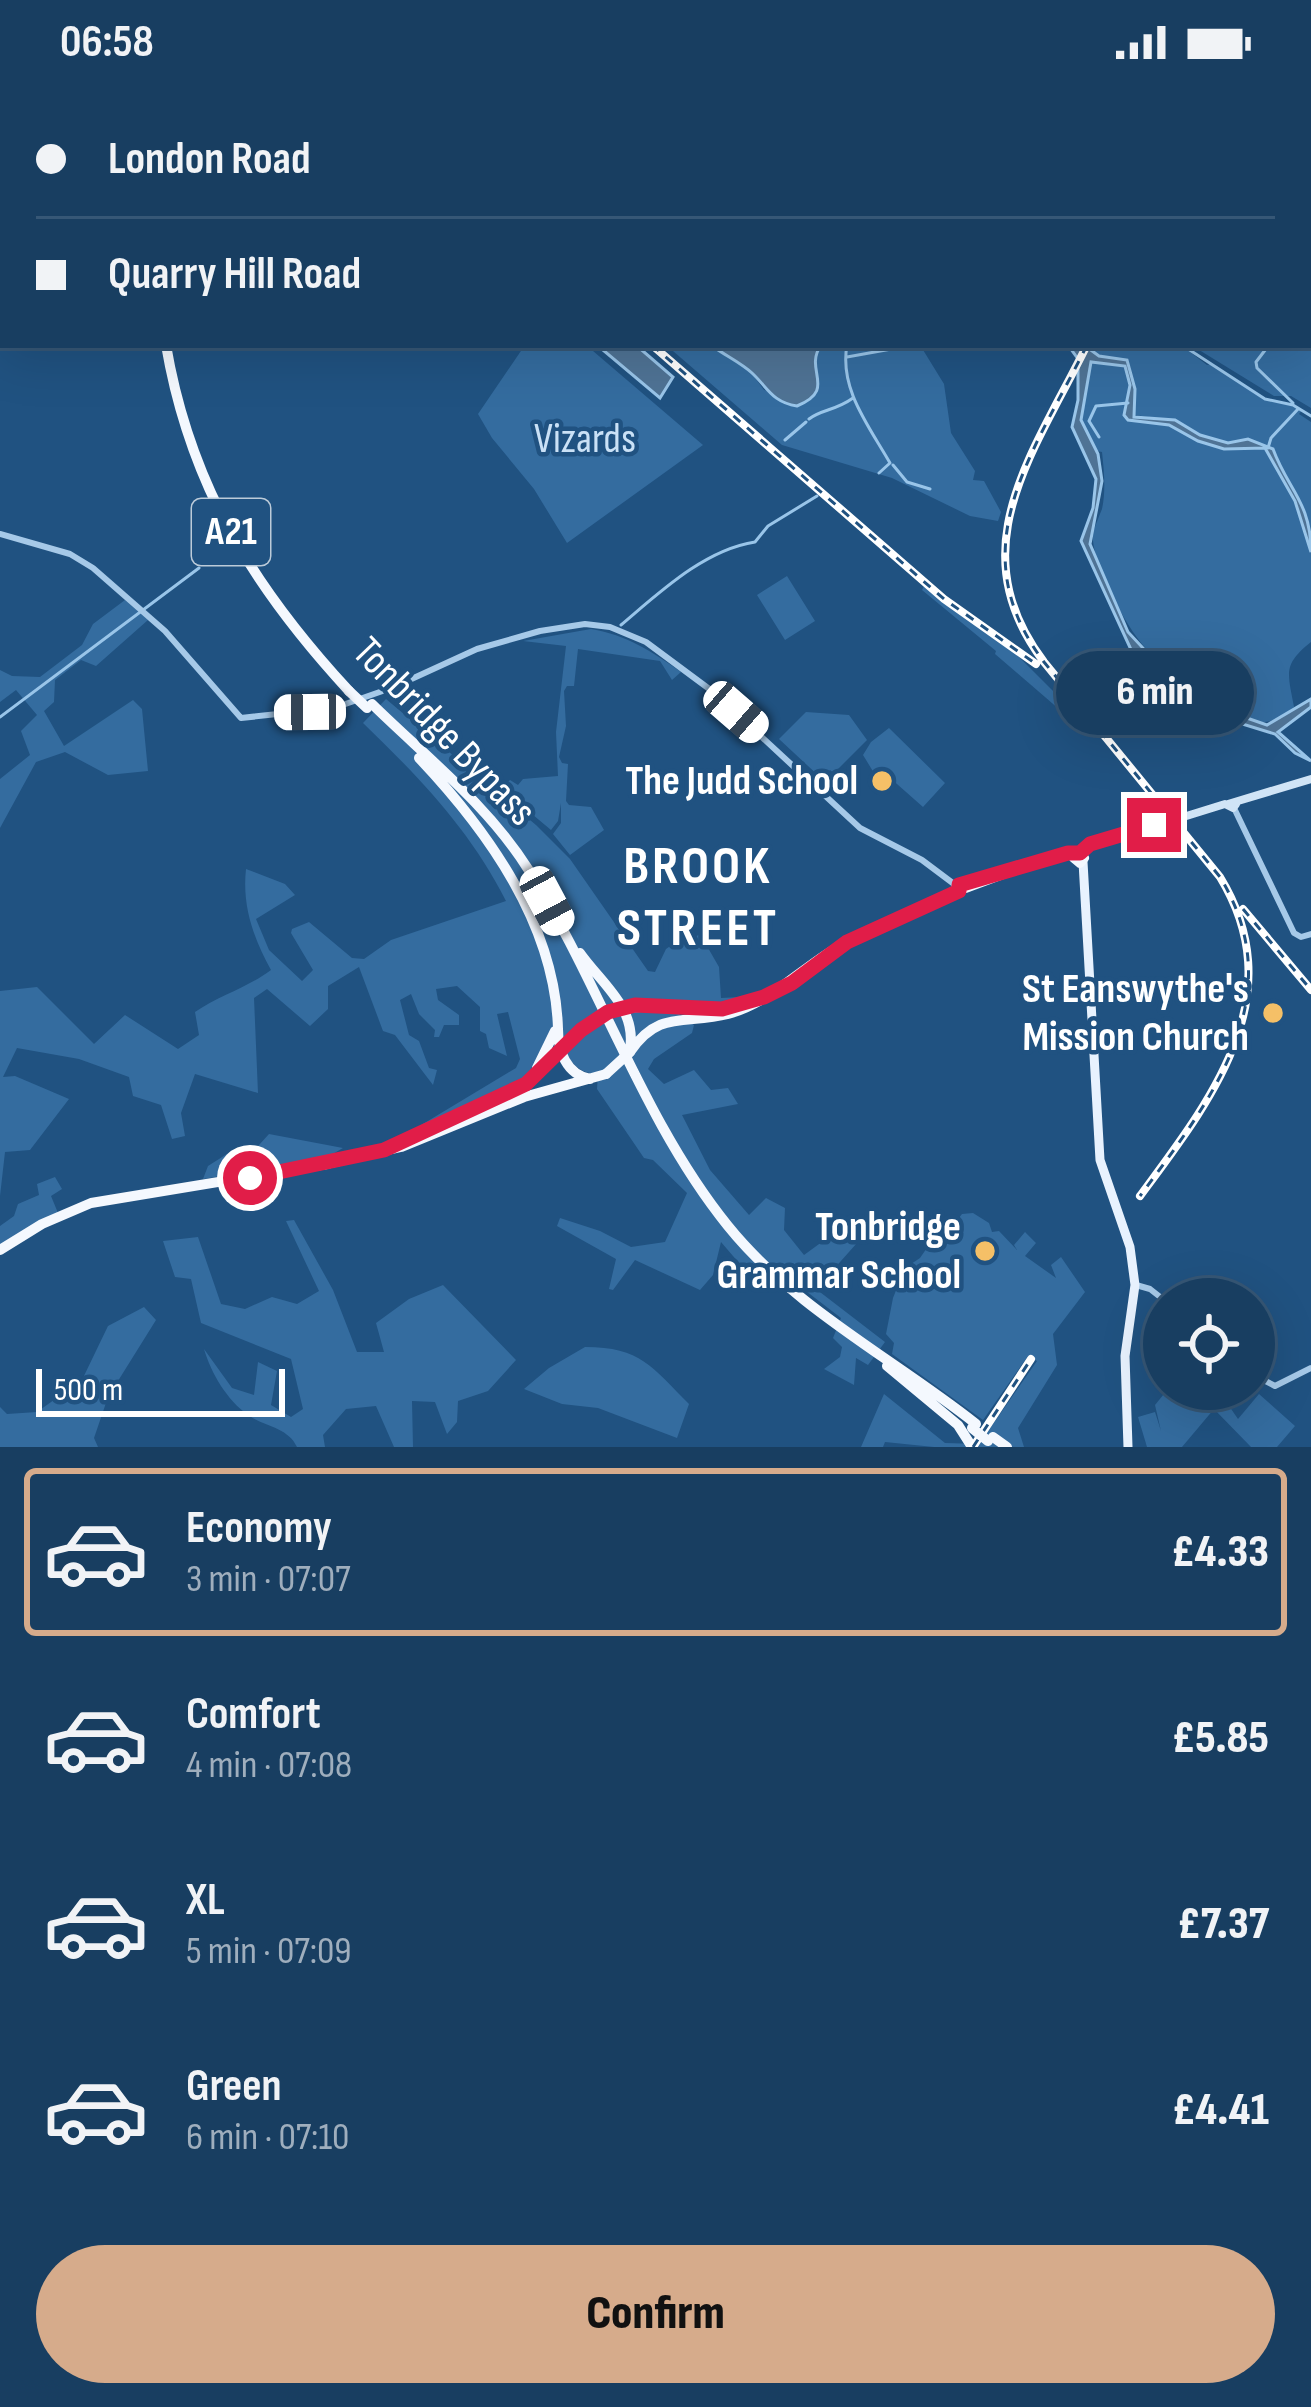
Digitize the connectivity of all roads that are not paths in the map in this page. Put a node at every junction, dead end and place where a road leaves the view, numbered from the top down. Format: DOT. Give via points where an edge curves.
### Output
graph roads {
  1 [pos="170,348"];
  2 [pos="0,534"];
  3 [pos="369,706"];
  4 [pos="419,757"];
  5 [pos="1311,779"];
  6 [pos="1233,804"];
  7 [pos="1079,858"];
  8 [pos="957,887"];
  9 [pos="547,901"];
  10 [pos="1311,934"];
  11 [pos="764,997"];
  12 [pos="557,1019"];
  13 [pos="632,1046"];
  14 [pos="564,1048"];
  15 [pos="593,1079"];
  16 [pos="507,1093"];
  17 [pos="384,1150"];
  18 [pos="0,1250"];
  19 [pos="1136,1285"];
  20 [pos="1143,1286"];
  21 [pos="1311,1368"];
  22 [pos="1275,1386"];
  23 [pos="971,1433"];
  24 [pos="996,1442"];
  25 [pos="1127,1447"];
  1 -- 3 [label="highway, Tonbridge Bypass / A21, bridge" via="207,472 243,546"];
  2 -- 8 [label="street" via="93,568 198,665 242,718 334,708 494,643 573,625 631,634 763,735 860,827"];
  3 -- 4 [label="highway, Tonbridge Bypass / A21"];
  3 -- 9 [label="highway, Tonbridge Bypass / A21" via="490,819"];
  4 -- 12 [label="highway" via="474,820 532,919 550,966"];
  4 -- 23 [label="highway, Tonbridge Bypass / A21" via="479,815 520,870 689,1183 722,1228 786,1293"];
  5 -- 6 [label="main road"];
  6 -- 7 [label="main road, bridge" via="1100,843"];
  6 -- 10 [label="street" via="1294,933"];
  7 -- 8 [label="highway" via="1060,855"];
  7 -- 19 [label="main road" via="1100,1160"];
  8 -- 11 [label="highway" via="847,942"];
  9 -- 13 [label="highway" via="626,1012"];
  9 -- 23 [label="highway, Tonbridge Bypass / A21" via="686,1165 726,1224 790,1288"];
  11 -- 13 [label="highway" via="723,1015 663,1023"];
  11 -- 14 [label="highway, bridge" via="722,1009 617,1008"];
  12 -- 14 [label="highway"];
  12 -- 16 [label="highway" via="542,1061"];
  13 -- 15 [label="highway, bridge"];
  14 -- 15 [label="highway" via="569,1068"];
  14 -- 16 [label="highway"];
  15 -- 17 [label="highway" via="524,1096"];
  16 -- 17 [label="highway"];
  17 -- 18 [label="highway" via="98,1202"];
  19 -- 20 [label="street"];
  19 -- 25 [label="main road" via="1125,1356"];
  21 -- 22 [label="street"];
  23 -- 24 [label="highway, Tonbridge Bypass / A21, bridge"];
}
